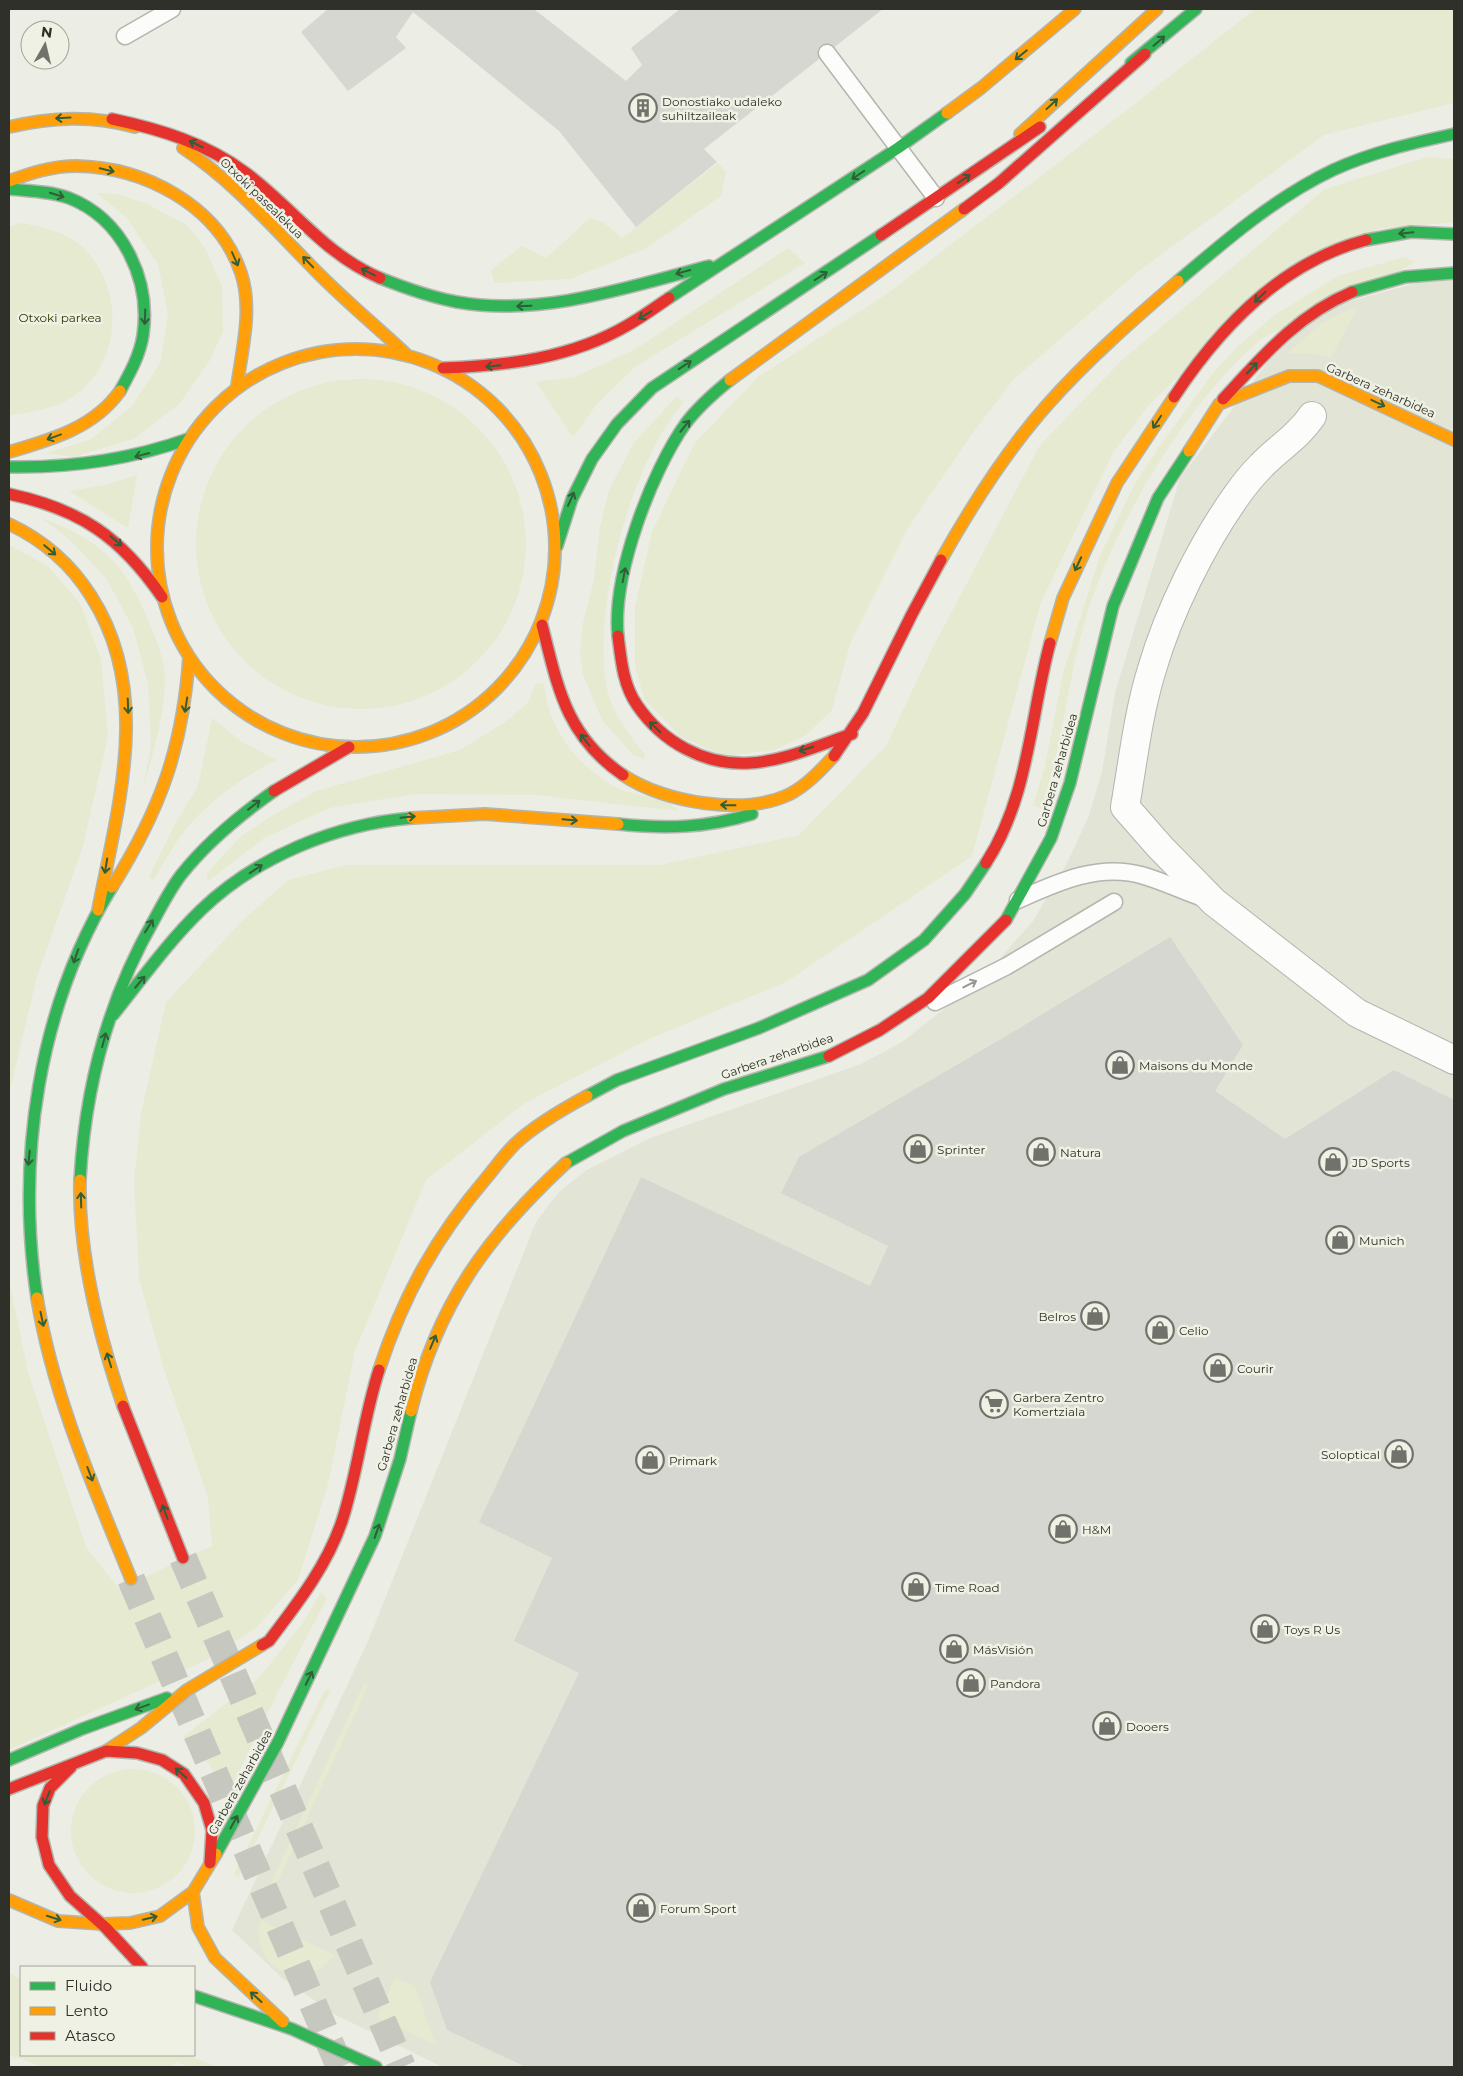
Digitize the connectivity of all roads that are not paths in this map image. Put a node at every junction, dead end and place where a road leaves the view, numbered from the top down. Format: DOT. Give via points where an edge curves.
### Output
graph roads {
  1 [pos="172,9"];
  2 [pos="1076,9"];
  3 [pos="1158,9"];
  4 [pos="1196,9"];
  5 [pos="125,36"];
  6 [pos="827,53"];
  7 [pos="1145,54"];
  8 [pos="112,119"];
  9 [pos="9,127"];
  10 [pos="1454,134"];
  11 [pos="1438,138"];
  12 [pos="1454,141"];
  13 [pos="898,148"];
  14 [pos="991,161"];
  15 [pos="9,181"];
  16 [pos="9,189"];
  17 [pos="936,198"];
  18 [pos="1454,234"];
  19 [pos="730,260"];
  20 [pos="1454,272"];
  21 [pos="407,355"];
  22 [pos="444,368"];
  23 [pos="237,386"];
  24 [pos="1218,404"];
  25 [pos="1312,416"];
  26 [pos="188,439"];
  27 [pos="1454,440"];
  28 [pos="9,452"];
  29 [pos="9,467"];
  30 [pos="9,494"];
  31 [pos="9,524"];
  32 [pos="557,546"];
  33 [pos="162,597"];
  34 [pos="542,625"];
  35 [pos="189,657"];
  36 [pos="852,734"];
  37 [pos="349,747"];
  38 [pos="793,793"];
  39 [pos="1016,901"];
  40 [pos="1114,902"];
  41 [pos="1214,902"];
  42 [pos="98,913"];
  43 [pos="109,1019"];
  44 [pos="880,1030"];
  45 [pos="1454,1060"];
  46 [pos="183,1558"];
  47 [pos="131,1579"];
  48 [pos="188,1690"];
  49 [pos="106,1751"];
  50 [pos="9,1760"];
  51 [pos="78,1761"];
  52 [pos="9,1789"];
  53 [pos="210,1865"];
  54 [pos="193,1892"];
  55 [pos="9,1900"];
  56 [pos="102,1924"];
  57 [pos="141,1966"];
  58 [pos="195,1996"];
  59 [pos="292,2029"];
  60 [pos="376,2067"];
  1 -- 5 [label="lane"];
  2 -- 13 [label="main road, one-way" via="981,88"];
  14 -- 3 [label="main road, one-way" via="1096,62"];
  7 -- 4 [label="main road, one-way"];
  6 -- 13 [label="lane"];
  7 -- 14 [label="main road"];
  36 -- 7 [label="main road, one-way" via="779,757 735,763 692,753 653,727 626,684 620,660 619,623 622,576 655,477 681,431 710,397 752,362 999,183"];
  8 -- 9 [label="main road, Otxoki pasealekua, one-way" via="60,118"];
  19 -- 8 [label="main road, one-way" via="608,292 536,305 473,305 427,296 391,284 325,245 261,185 215,153 190,140 151,127"];
  21 -- 8 [label="main road, Otxoki pasealekua, one-way" via="321,276 218,171 167,139"];
  10 -- 11 [label="main road"];
  11 -- 12 [label="main road"];
  11 -- 36 [label="main road" via="1395,147 1358,160 1317,178 1279,202 1211,253 1128,324 1048,405 998,468 954,536 907,621 872,699"];
  13 -- 17 [label="lane"];
  13 -- 19 [label="main road, one-way"];
  17 -- 14 [label="main road, one-way"];
  15 -- 23 [label="main road, one-way" via="22,174 58,167 98,167 135,176 170,191 203,213 227,242 241,273 245,314"];
  16 -- 28 [label="main road, one-way" via="53,193 79,202 101,217 119,236 133,259 142,284 146,310 145,334 138,358 114,399 97,416 76,429"];
  32 -- 17 [label="main road, one-way" via="567,508 583,471 604,438 645,394"];
  18 -- 48 [label="main road, one-way" via="1411,232 1379,237 1317,257 1263,293 1198,360 1117,483 1063,598 1041,680 1028,756 1016,799 996,846 965,894 924,940 868,980 816,1004 617,1080 565,1108 515,1144 465,1202 431,1251 394,1324 372,1392 342,1522 310,1588 269,1642"];
  19 -- 22 [label="main road, one-way" via="659,307 594,342 520,363"];
  24 -- 20 [label="main road, one-way" via="1280,337 1328,302 1363,286 1426,273"];
  21 -- 22 [label="main road"];
  21 -- 23 [label="main road" via="364,349 338,349 304,355 272,367"];
  22 -- 32 [label="main road" via="475,387 503,412 526,441 542,474 553,509"];
  23 -- 26 [label="main road" via="212,409"];
  24 -- 27 [label="main road, Garbera zeharbidea, one-way" via="1289,376 1318,376"];
  24 -- 39 [label="main road, Garbera zeharbidea" via="1158,498 1113,606 1070,783 1051,838"];
  25 -- 41 [label="street" via="1302,431 1261,465 1236,496 1199,558 1170,619 1152,668 1139,721 1125,807"];
  26 -- 29 [label="main road, one-way" via="126,460 69,468"];
  26 -- 33 [label="main road" via="170,475 159,516 156,556"];
  30 -- 33 [label="main road, one-way" via="61,507 101,529 129,552"];
  31 -- 42 [label="main road, one-way" via="48,548 68,565 90,592 112,632 125,676 128,707 122,778"];
  32 -- 34 [label="main road" via="552,590"];
  33 -- 35 [label="main road" via="173,628"];
  34 -- 37 [label="main road" via="514,672 480,704 440,729 396,743"];
  38 -- 34 [label="main road, one-way" via="764,802 704,804 675,798 619,772 595,752 574,726 562,697"];
  35 -- 37 [label="main road" via="213,686 242,711 275,730 311,742"];
  35 -- 42 [label="main road, one-way" via="180,736 165,787 147,827"];
  36 -- 38 [label="main road" via="817,774"];
  43 -- 37 [label="main road, one-way" via="143,936 183,871 217,835 256,803 302,771"];
  43 -- 38 [label="main road, one-way" via="195,915 230,886 267,861 348,827 434,814 532,816 668,829 702,827 735,820"];
  39 -- 41 [label="lane" via="1064,879 1103,871 1140,874"];
  39 -- 44 [label="main road, Garbera zeharbidea" via="1006,920 928,998"];
  44 -- 40 [label="lane, one-way" via="1007,966"];
  41 -- 45 [label="street" via="1356,1013"];
  42 -- 47 [label="main road, one-way" via="80,947 48,1038 34,1109 27,1179 30,1242 53,1370 68,1418"];
  46 -- 43 [label="main road, one-way" via="120,1397 93,1292 82,1220 80,1157 91,1088"];
  53 -- 44 [label="main road, Garbera zeharbidea, one-way" via="278,1742 375,1536 400,1459 421,1371 446,1312 481,1254 526,1200 572,1158 623,1130 724,1089 826,1057"];
  48 -- 49 [label="main road"];
  48 -- 50 [label="main road, one-way"];
  49 -- 51 [label="main road"];
  53 -- 49 [label="main road, one-way" via="212,1830 204,1803 184,1774 162,1760 137,1753"];
  51 -- 52 [label="main road"];
  51 -- 56 [label="main road, one-way" via="46,1794 41,1823 44,1858 71,1899"];
  53 -- 54 [label="main road"];
  56 -- 54 [label="main road, one-way" via="130,1923 160,1916"];
  59 -- 54 [label="main road, one-way" via="215,1958 198,1927"];
  55 -- 56 [label="main road, one-way" via="58,1921"];
  56 -- 57 [label="main road" via="126,1954"];
  58 -- 59 [label="main road"];
  59 -- 60 [label="main road"];
}
